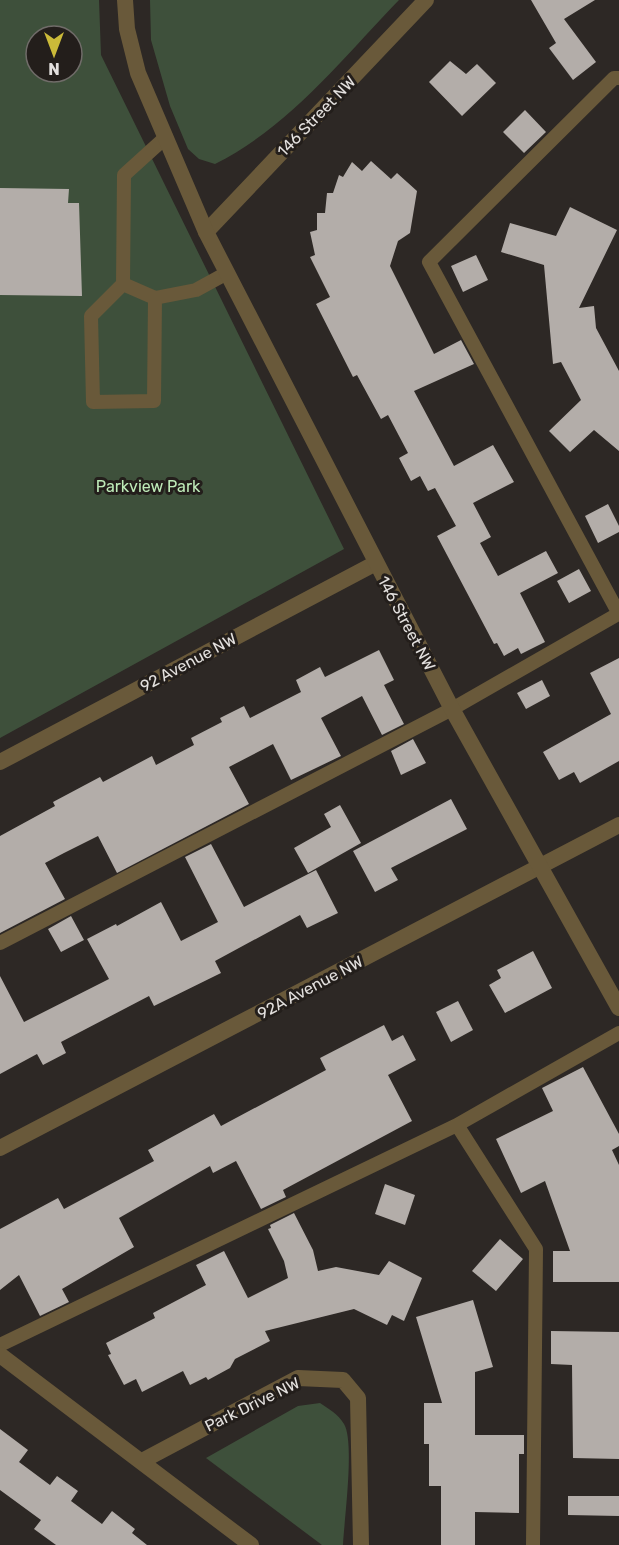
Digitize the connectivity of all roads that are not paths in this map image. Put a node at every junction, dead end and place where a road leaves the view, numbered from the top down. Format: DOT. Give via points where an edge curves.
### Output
graph roads {
  1 [pos="125,0"];
  2 [pos="426,0"];
  3 [pos="619,78"];
  4 [pos="165,137"];
  5 [pos="206,232"];
  6 [pos="227,273"];
  7 [pos="123,284"];
  8 [pos="155,298"];
  9 [pos="376,563"];
  10 [pos="619,614"];
  11 [pos="452,709"];
  12 [pos="0,762"];
  13 [pos="619,825"];
  14 [pos="542,866"];
  15 [pos="0,943"];
  16 [pos="619,1008"];
  17 [pos="619,1033"];
  18 [pos="457,1125"];
  19 [pos="0,1148"];
  20 [pos="0,1345"];
  21 [pos="0,1355"];
  22 [pos="142,1461"];
  23 [pos="251,1545"];
  24 [pos="361,1545"];
  25 [pos="533,1545"];
  1 -- 4 [label="street, 146 Street NW" via="127,29 138,73"];
  2 -- 5 [label="street, 146 Street NW"];
  3 -- 10 [label="lane" via="614,78 429,262"];
  4 -- 5 [label="street, 146 Street NW"];
  4 -- 7 [label="lane" via="124,175"];
  5 -- 6 [label="street, 146 Street NW"];
  6 -- 8 [label="lane" via="196,290"];
  6 -- 9 [label="street, 146 Street NW"];
  7 -- 8 [label="lane"];
  7 -- 8 [label="lane" via="91,316 93,402 154,400"];
  9 -- 11 [label="street, 146 Street NW"];
  9 -- 12 [label="street, 92 Avenue NW"];
  10 -- 11 [label="lane"];
  11 -- 14 [label="street, 146 Street NW"];
  11 -- 15 [label="lane"];
  13 -- 14 [label="street, 92A Avenue NW"];
  14 -- 16 [label="street, 146 Street NW"];
  14 -- 19 [label="street, 92A Avenue NW"];
  17 -- 18 [label="lane"];
  18 -- 20 [label="lane"];
  18 -- 25 [label="lane" via="536,1249"];
  21 -- 22 [label="street"];
  22 -- 23 [label="street"];
  22 -- 24 [label="street, Park Drive NW" via="298,1378 343,1380 358,1398"];
}
